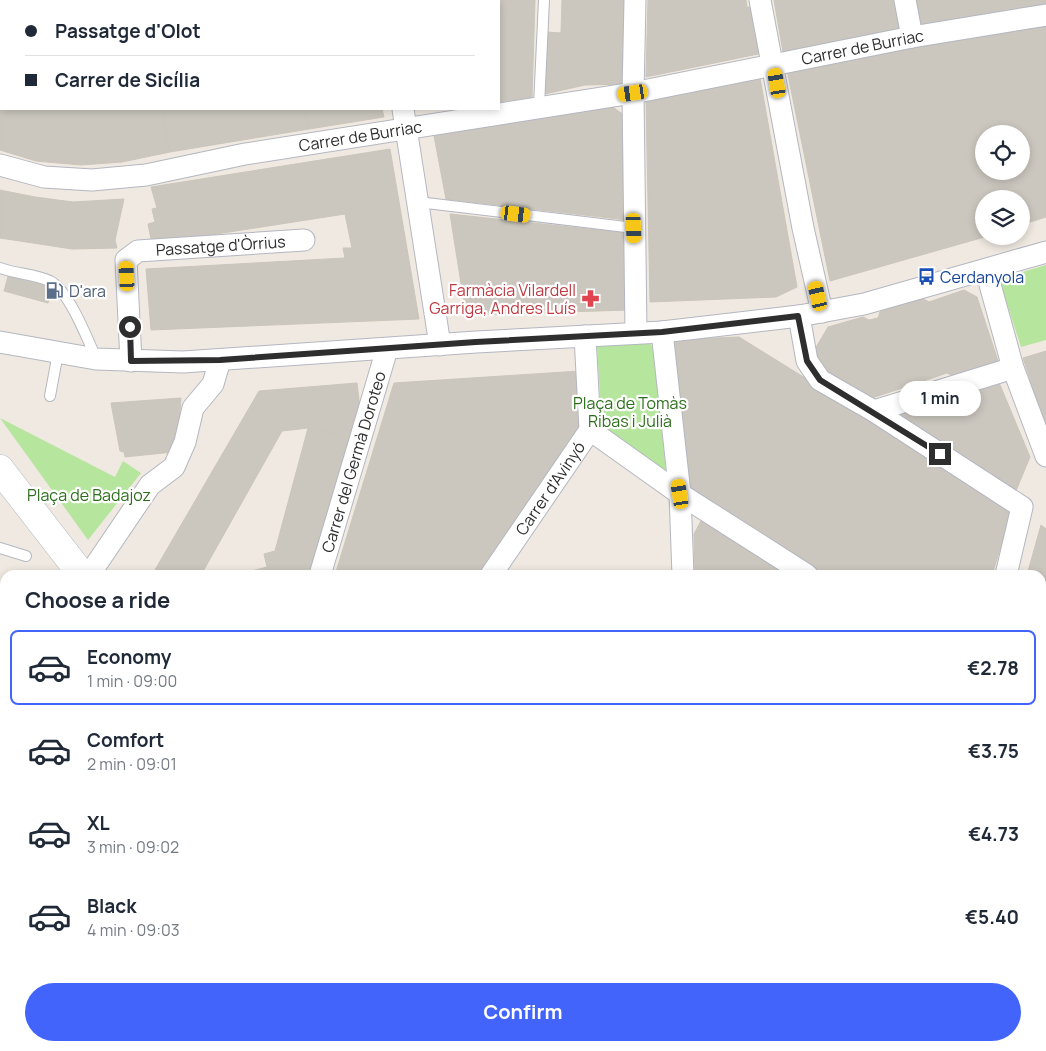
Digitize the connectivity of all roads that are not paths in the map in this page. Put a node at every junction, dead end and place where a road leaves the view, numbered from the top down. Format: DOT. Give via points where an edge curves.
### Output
graph roads {
  1 [pos="544,0"];
  2 [pos="635,0"];
  3 [pos="760,0"];
  4 [pos="905,0"];
  5 [pos="1046,15"];
  6 [pos="912,37"];
  7 [pos="774,65"];
  8 [pos="633,93"];
  9 [pos="539,106"];
  10 [pos="500,109"];
  11 [pos="494,110"];
  12 [pos="405,118"];
  13 [pos="0,165"];
  14 [pos="418,202"];
  15 [pos="634,228"];
  16 [pos="304,240"];
  17 [pos="1046,252"];
  18 [pos="0,268"];
  19 [pos="986,270"];
  20 [pos="822,312"];
  21 [pos="798,316"];
  22 [pos="662,332"];
  23 [pos="636,333"];
  24 [pos="585,336"];
  25 [pos="2,342"];
  26 [pos="440,345"];
  27 [pos="387,349"];
  28 [pos="58,353"];
  29 [pos="96,359"];
  30 [pos="220,360"];
  31 [pos="131,361"];
  32 [pos="1013,368"];
  33 [pos="50,396"];
  34 [pos="874,411"];
  35 [pos="590,430"];
  36 [pos="1046,456"];
  37 [pos="1,470"];
  38 [pos="680,494"];
  39 [pos="0,548"];
  40 [pos="26,556"];
  41 [pos="78,570"];
  42 [pos="92,570"];
  43 [pos="321,570"];
  44 [pos="494,570"];
  45 [pos="683,570"];
  46 [pos="799,570"];
  47 [pos="1007,570"];
  1 -- 9 [label="lane"];
  2 -- 8 [label="street"];
  3 -- 7 [label="street"];
  4 -- 6 [label="street"];
  5 -- 6 [label="street, Carrer de Burriac"];
  6 -- 7 [label="street, Carrer de Burriac"];
  7 -- 8 [label="street, Carrer de Burriac"];
  7 -- 20 [label="street" via="803,228"];
  8 -- 9 [label="street, Carrer de Burriac"];
  8 -- 15 [label="street"];
  9 -- 10 [label="street, Carrer de Burriac"];
  11 -- 12 [label="street, Carrer de Burriac"];
  12 -- 13 [label="street, Carrer de Burriac" via="146,175 92,180 44,177"];
  12 -- 14 [label="street"];
  14 -- 15 [label="lane"];
  14 -- 26 [label="street"];
  15 -- 23 [label="street"];
  16 -- 31 [label="street, Passatge d'Òrrius" via="138,251 126,260"];
  17 -- 19 [label="street"];
  18 -- 29 [label="lane" via="51,281 78,319"];
  19 -- 20 [label="street" via="864,304"];
  19 -- 32 [label="street"];
  20 -- 21 [label="street"];
  21 -- 22 [label="street"];
  21 -- 34 [label="street" via="807,361 820,380"];
  22 -- 23 [label="street"];
  22 -- 38 [label="street"];
  23 -- 24 [label="street"];
  24 -- 26 [label="street"];
  24 -- 35 [label="street, Carrer d'Avinyó"];
  25 -- 28 [label="street"];
  26 -- 27 [label="street"];
  27 -- 30 [label="street"];
  27 -- 43 [label="street, Carrer del Germà Doroteo"];
  28 -- 29 [label="street"];
  28 -- 33 [label="lane"];
  29 -- 31 [label="street"];
  30 -- 31 [label="street"];
  30 -- 42 [label="street" via="213,384 193,408 185,442 174,467 150,485"];
  32 -- 34 [label="street"];
  32 -- 36 [label="street"];
  34 -- 47 [label="street" via="1022,507"];
  35 -- 38 [label="street"];
  35 -- 44 [label="street, Carrer d'Avinyó"];
  37 -- 41 [label="street"];
  38 -- 45 [label="street"];
  38 -- 46 [label="street"];
  39 -- 40 [label="lane"];
}
